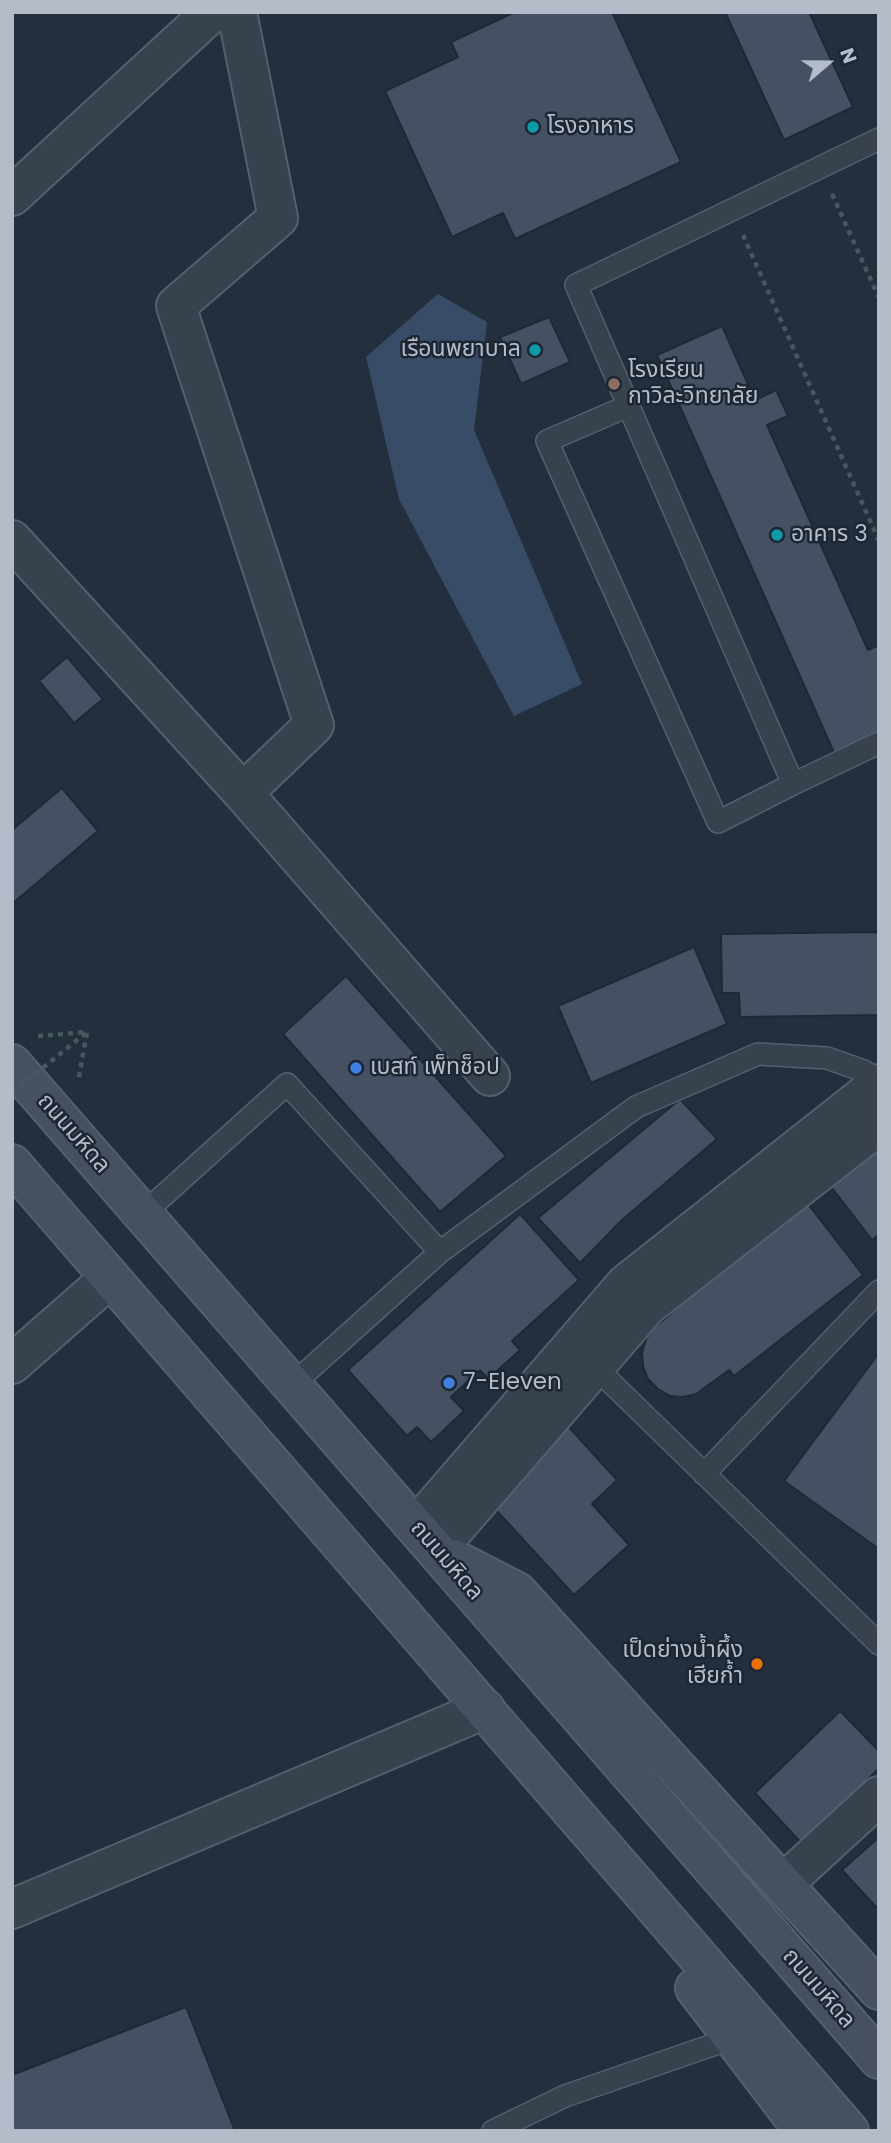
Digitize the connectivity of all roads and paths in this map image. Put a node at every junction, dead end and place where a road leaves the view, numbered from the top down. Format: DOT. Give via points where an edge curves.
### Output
graph roads {
  1 [pos="212,12"];
  2 [pos="237,12"];
  3 [pos="879,139"];
  4 [pos="820,167"];
  5 [pos="12,196"];
  6 [pos="732,209"];
  7 [pos="879,298"];
  8 [pos="628,406"];
  9 [pos="12,540"];
  10 [pos="879,541"];
  11 [pos="879,743"];
  12 [pos="793,784"];
  13 [pos="243,793"];
  14 [pos="37,1035"];
  15 [pos="12,1064"];
  16 [pos="490,1076"];
  17 [pos="879,1083"];
  18 [pos="12,1093"];
  19 [pos="879,1125"];
  20 [pos="12,1164"];
  21 [pos="143,1214"];
  22 [pos="440,1252"];
  23 [pos="110,1278"];
  24 [pos="879,1292"];
  25 [pos="12,1364"];
  26 [pos="595,1367"];
  27 [pos="292,1385"];
  28 [pos="543,1403"];
  29 [pos="705,1474"];
  30 [pos="426,1539"];
  31 [pos="879,1644"];
  32 [pos="485,1709"];
  33 [pos="879,1796"];
  34 [pos="783,1884"];
  35 [pos="12,1909"];
  36 [pos="879,1990"];
  37 [pos="733,2038"];
  38 [pos="879,2059"];
  39 [pos="493,2131"];
  40 [pos="804,2131"];
  41 [pos="849,2131"];
  1 -- 5 [label="street"];
  2 -- 13 [label="street" via="278,218 176,306 314,725"];
  3 -- 4 [label="lane"];
  4 -- 6 [label="lane"];
  4 -- 7 [label="path"];
  6 -- 8 [label="lane" via="576,285"];
  6 -- 10 [label="path"];
  8 -- 12 [label="lane"];
  8 -- 12 [label="lane" via="547,441 718,821"];
  9 -- 13 [label="street"];
  11 -- 12 [label="lane"];
  13 -- 16 [label="street"];
  14 -- 18 [label="path, bridge" via="86,1032"];
  15 -- 21 [label="main road, ถนนมหิดล"];
  17 -- 22 [label="lane" via="864,1071 827,1058 758,1054 636,1107"];
  17 -- 28 [label="street" via="626,1284"];
  19 -- 26 [label="street" via="648,1306"];
  20 -- 23 [label="main road"];
  21 -- 22 [label="lane" via="288,1084"];
  21 -- 27 [label="main road, ถนนมหิดล"];
  22 -- 27 [label="lane"];
  23 -- 25 [label="street"];
  23 -- 32 [label="main road"];
  24 -- 29 [label="lane"];
  26 -- 28 [label="street"];
  26 -- 29 [label="lane"];
  27 -- 30 [label="main road, ถนนมหิดล"];
  28 -- 30 [label="street"];
  29 -- 31 [label="lane"];
  30 -- 34 [label="main road" via="517,1592"];
  30 -- 38 [label="main road, ถนนมหิดล"];
  32 -- 35 [label="street"];
  32 -- 37 [label="main road"];
  32 -- 41 [label="main road"];
  33 -- 34 [label="street"];
  34 -- 36 [label="main road"];
  37 -- 39 [label="lane" via="565,2096"];
  37 -- 40 [label="main road"];
}
